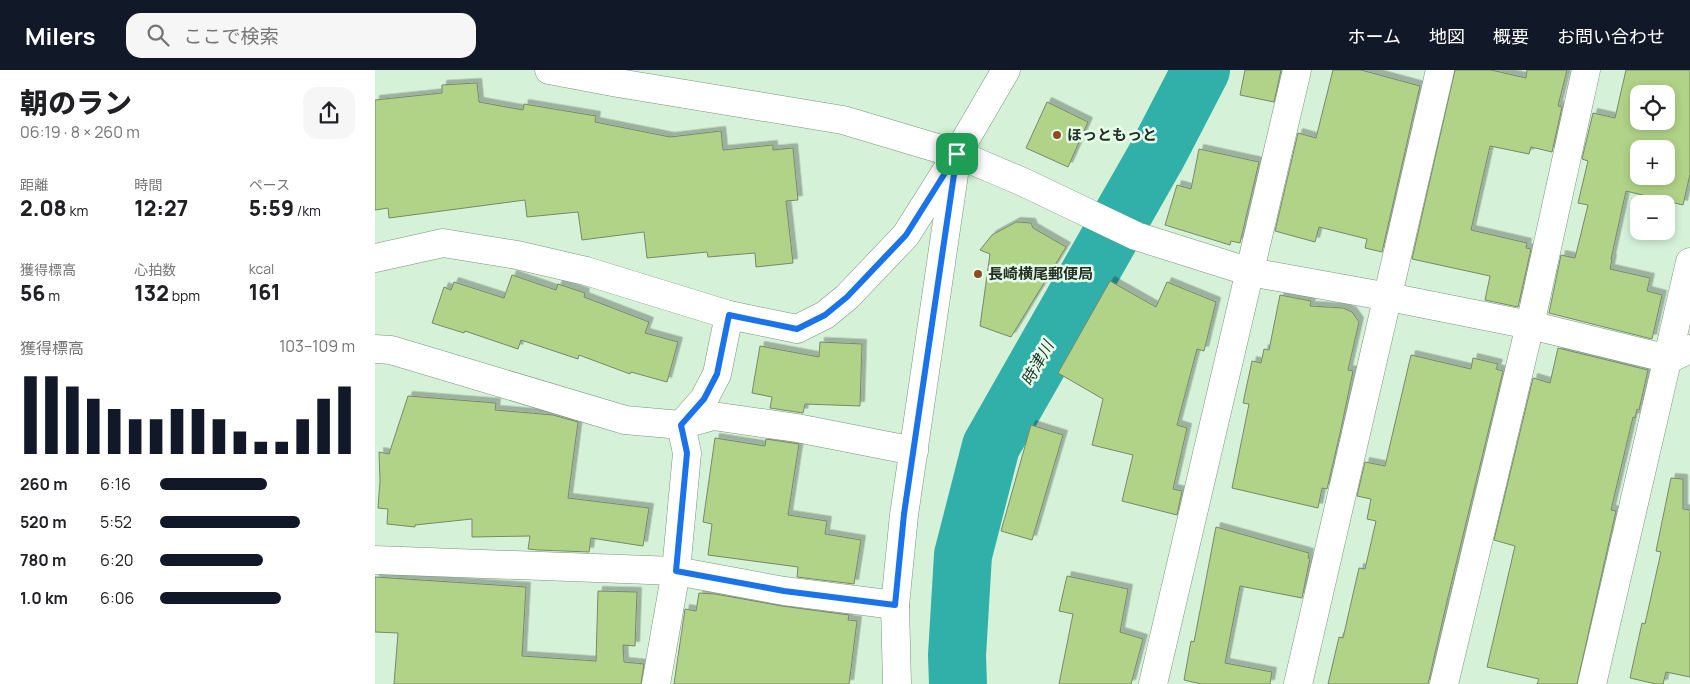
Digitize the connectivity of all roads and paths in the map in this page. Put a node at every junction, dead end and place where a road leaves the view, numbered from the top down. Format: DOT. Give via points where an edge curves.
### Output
graph roads {
  1 [pos="549,70"];
  2 [pos="1005,70"];
  3 [pos="1297,70"];
  4 [pos="1440,70"];
  5 [pos="1586,70"];
  6 [pos="957,154"];
  7 [pos="375,258"];
  8 [pos="1690,262"];
  9 [pos="1250,272"];
  10 [pos="1389,297"];
  11 [pos="729,315"];
  12 [pos="1530,325"];
  13 [pos="375,349"];
  14 [pos="1679,354"];
  15 [pos="681,425"];
  16 [pos="914,451"];
  17 [pos="375,560"];
  18 [pos="676,571"];
  19 [pos="895,605"];
  20 [pos="656,684"];
  21 [pos="897,684"];
  22 [pos="1153,684"];
  23 [pos="1298,684"];
  24 [pos="1444,684"];
  25 [pos="1592,684"];
  1 -- 6 [label="street" via="843,120"];
  2 -- 6 [label="street"];
  3 -- 9 [label="street"];
  4 -- 10 [label="street"];
  5 -- 12 [label="street"];
  6 -- 9 [label="street" via="1137,236"];
  6 -- 11 [label="street" via="906,235 847,297 825,315 797,329"];
  6 -- 16 [label="street"];
  7 -- 11 [label="street" via="443,243 586,271"];
  8 -- 14 [label="street"];
  9 -- 10 [label="street"];
  9 -- 22 [label="street"];
  10 -- 12 [label="street"];
  10 -- 23 [label="street"];
  11 -- 15 [label="street" via="717,374 704,399"];
  12 -- 14 [label="street"];
  12 -- 24 [label="street"];
  13 -- 15 [label="street" via="391,350 625,420"];
  14 -- 25 [label="street"];
  15 -- 16 [label="street" via="713,416 797,428"];
  15 -- 18 [label="street" via="687,453"];
  16 -- 19 [label="street"];
  17 -- 18 [label="street"];
  18 -- 19 [label="street" via="784,591"];
  18 -- 20 [label="street"];
  19 -- 21 [label="street"];
}
